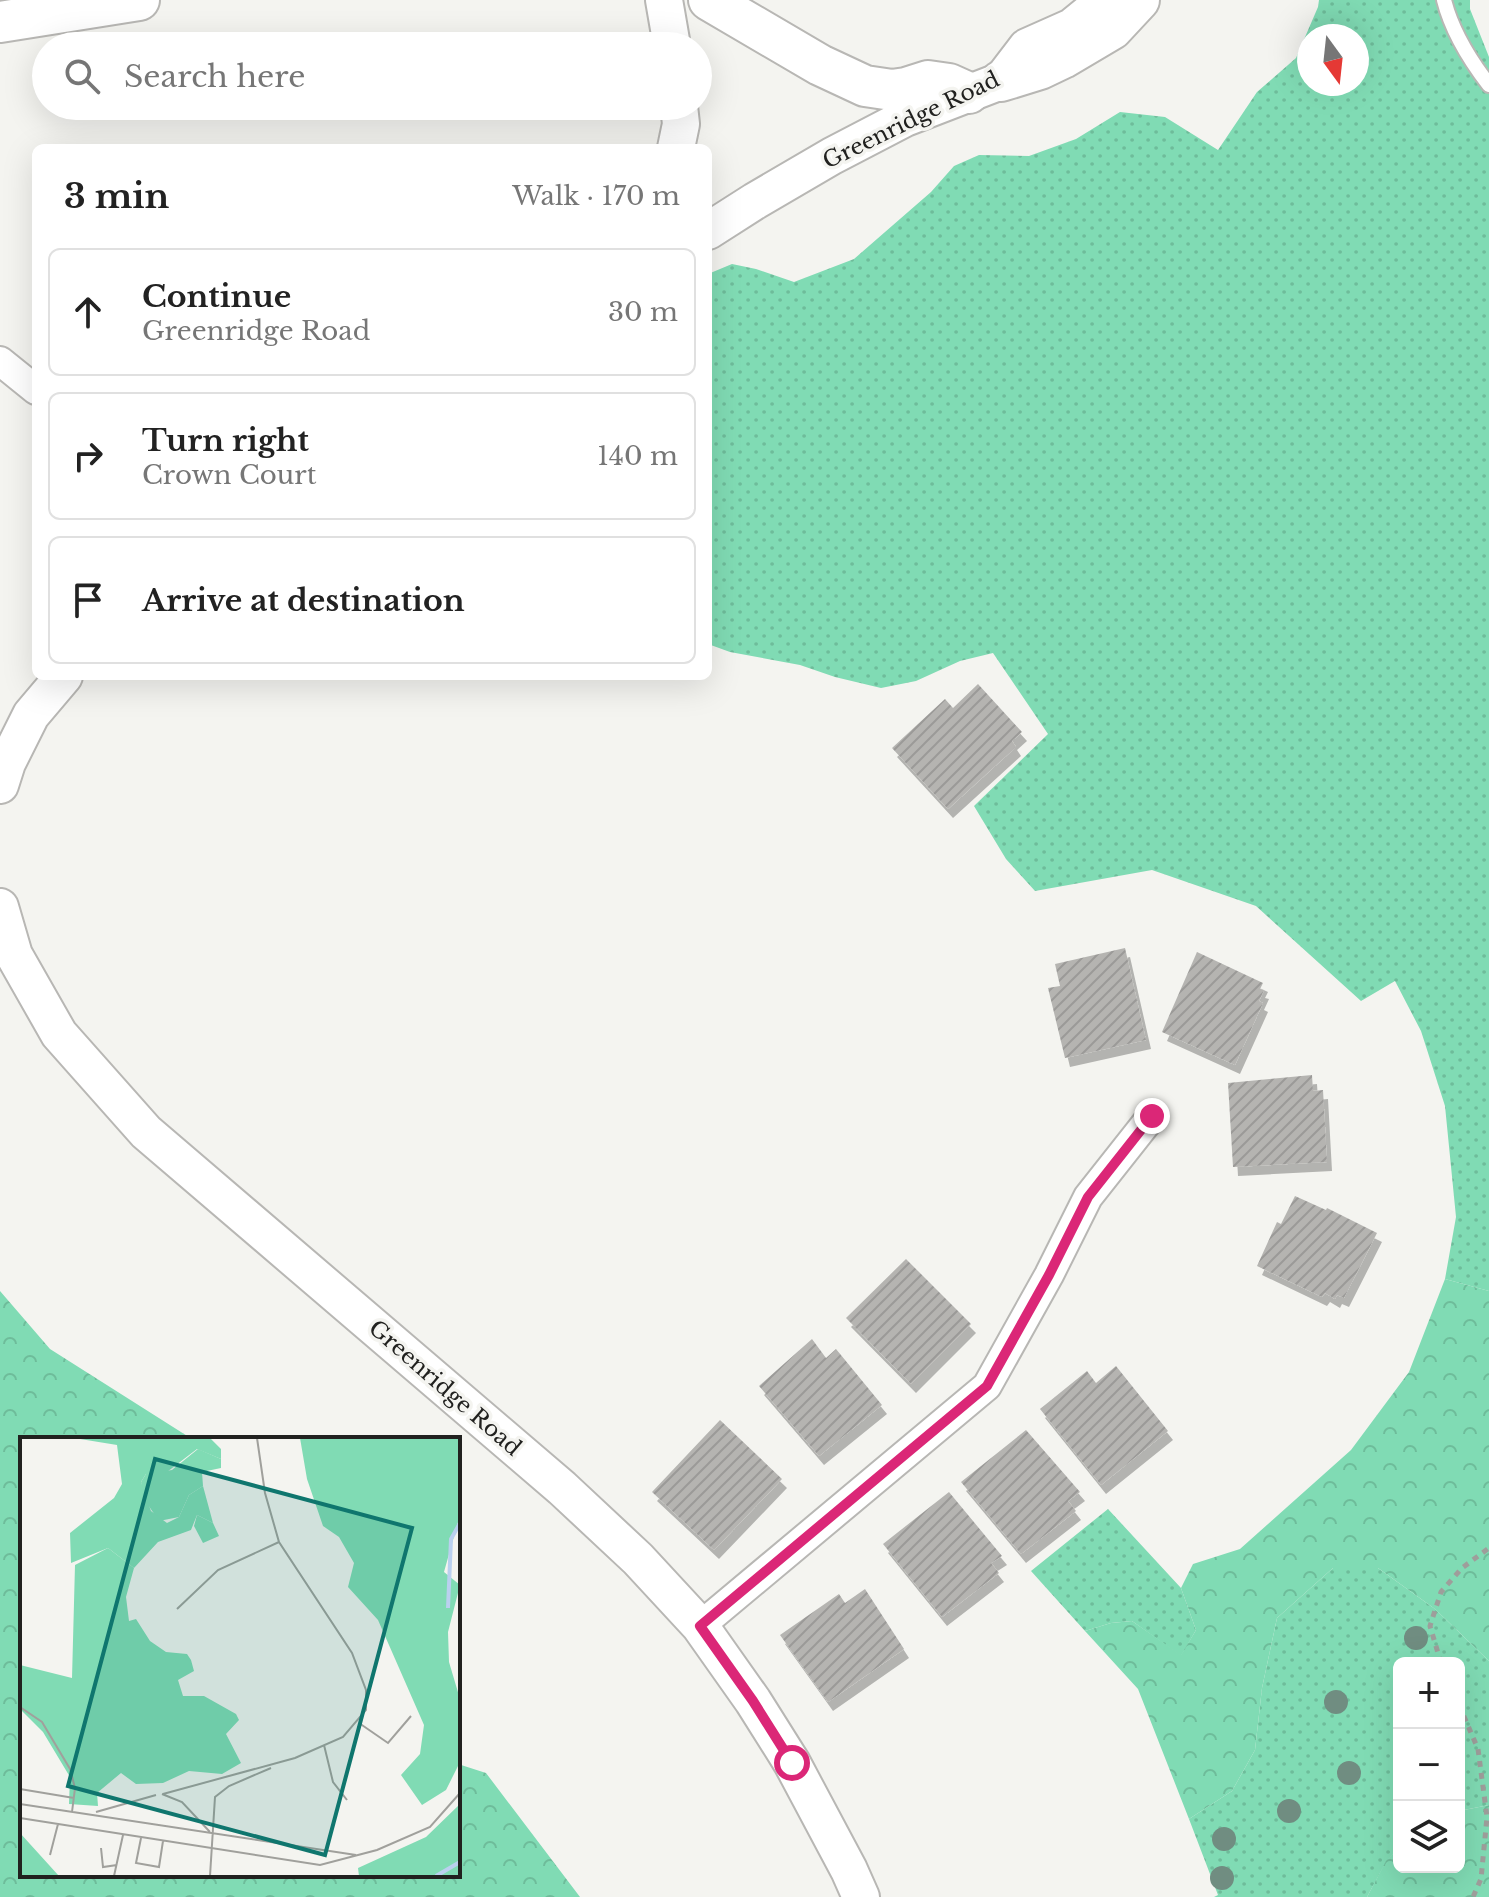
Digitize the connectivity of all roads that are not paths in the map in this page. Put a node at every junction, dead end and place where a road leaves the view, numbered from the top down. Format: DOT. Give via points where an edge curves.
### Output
graph roads {
  1 [pos="23,0"];
  2 [pos="139,0"];
  3 [pos="664,0"];
  4 [pos="709,0"];
  5 [pos="1105,0"];
  6 [pos="1139,0"];
  7 [pos="1444,0"];
  8 [pos="0,10"];
  9 [pos="0,22"];
  10 [pos="670,32"];
  11 [pos="1489,85"];
  12 [pos="985,87"];
  13 [pos="681,120"];
  14 [pos="677,144"];
  15 [pos="712,228"];
  16 [pos="0,361"];
  17 [pos="32,387"];
  18 [pos="61,680"];
  19 [pos="2,770"];
  20 [pos="0,907"];
  21 [pos="1152,1116"];
  22 [pos="700,1626"];
  23 [pos="861,1897"];
  1 -- 8 [label="main road"];
  2 -- 9 [label="main road"];
  3 -- 10 [label="street"];
  4 -- 12 [label="main road" via="865,86 892,90 928,81"];
  5 -- 12 [label="street, Greenridge Road" via="1072,27 1027,47"];
  6 -- 12 [label="main road" via="1112,29 1075,51"];
  7 -- 11 [label="lane" via="1454,31"];
  12 -- 15 [label="street, Greenridge Road" via="856,143"];
  13 -- 14 [label="street"];
  16 -- 17 [label="street"];
  18 -- 19 [label="street" via="31,715"];
  20 -- 22 [label="street, Greenridge Road" via="14,955 59,1034 146,1132 562,1488"];
  21 -- 22 [label="street" via="1088,1197 987,1386"];
  22 -- 23 [label="street, Greenridge Road" via="792,1763"];
}
